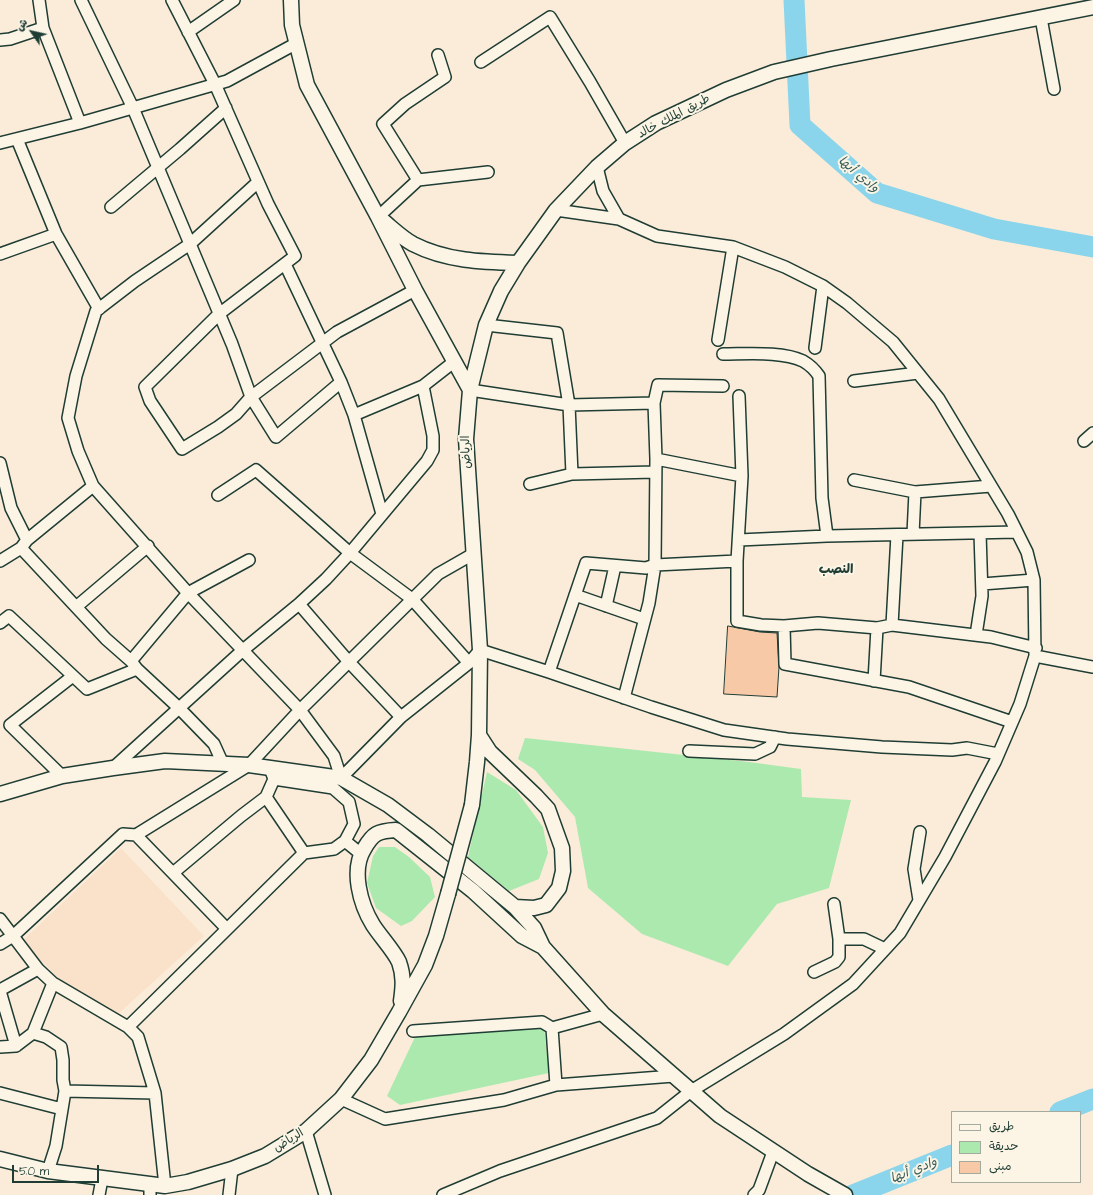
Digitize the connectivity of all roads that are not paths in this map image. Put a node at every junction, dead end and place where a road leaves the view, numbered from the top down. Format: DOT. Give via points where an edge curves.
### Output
graph roads {
  1 [pos="39,0"];
  2 [pos="81,0"];
  3 [pos="172,0"];
  4 [pos="234,0"];
  5 [pos="291,0"];
  6 [pos="1083,5"];
  7 [pos="1093,7"];
  8 [pos="1041,18"];
  9 [pos="44,28"];
  10 [pos="188,32"];
  11 [pos="0,40"];
  12 [pos="297,43"];
  13 [pos="438,55"];
  14 [pos="481,62"];
  15 [pos="215,84"];
  16 [pos="1054,89"];
  17 [pos="133,108"];
  18 [pos="226,108"];
  19 [pos="80,123"];
  20 [pos="17,139"];
  21 [pos="0,143"];
  22 [pos="625,143"];
  23 [pos="158,166"];
  24 [pos="597,167"];
  25 [pos="488,172"];
  26 [pos="418,180"];
  27 [pos="258,182"];
  28 [pos="111,207"];
  29 [pos="556,210"];
  30 [pos="378,217"];
  31 [pos="619,219"];
  32 [pos="56,234"];
  33 [pos="190,244"];
  34 [pos="733,247"];
  35 [pos="0,254"];
  36 [pos="518,263"];
  37 [pos="285,264"];
  38 [pos="823,286"];
  39 [pos="415,290"];
  40 [pos="99,309"];
  41 [pos="219,314"];
  42 [pos="486,325"];
  43 [pos="718,340"];
  44 [pos="322,343"];
  45 [pos="815,348"];
  46 [pos="723,354"];
  47 [pos="455,361"];
  48 [pos="918,373"];
  49 [pos="854,381"];
  50 [pos="341,382"];
  51 [pos="423,386"];
  52 [pos="723,386"];
  53 [pos="470,390"];
  54 [pos="739,396"];
  55 [pos="251,397"];
  56 [pos="654,403"];
  57 [pos="569,404"];
  58 [pos="354,415"];
  59 [pos="1093,434"];
  60 [pos="1084,442"];
  61 [pos="656,458"];
  62 [pos="0,463"];
  63 [pos="656,472"];
  64 [pos="572,474"];
  65 [pos="742,476"];
  66 [pos="854,480"];
  67 [pos="530,484"];
  68 [pos="93,486"];
  69 [pos="991,486"];
  70 [pos="915,492"];
  71 [pos="218,495"];
  72 [pos="382,514"];
  73 [pos="1017,532"];
  74 [pos="980,533"];
  75 [pos="913,534"];
  76 [pos="896,535"];
  77 [pos="827,536"];
  78 [pos="739,540"];
  79 [pos="24,544"];
  80 [pos="148,546"];
  81 [pos="350,552"];
  82 [pos="473,554"];
  83 [pos="249,560"];
  84 [pos="0,561"];
  85 [pos="737,561"];
  86 [pos="655,565"];
  87 [pos="615,566"];
  88 [pos="1034,580"];
  89 [pos="982,584"];
  90 [pos="188,593"];
  91 [pos="575,595"];
  92 [pos="412,599"];
  93 [pos="299,604"];
  94 [pos="606,606"];
  95 [pos="76,607"];
  96 [pos="644,619"];
  97 [pos="0,623"];
  98 [pos="892,624"];
  99 [pos="784,626"];
  100 [pos="877,628"];
  101 [pos="976,636"];
  102 [pos="242,650"];
  103 [pos="480,650"];
  104 [pos="1035,652"];
  105 [pos="349,662"];
  106 [pos="469,663"];
  107 [pos="134,665"];
  108 [pos="1093,667"];
  109 [pos="549,672"];
  110 [pos="73,676"];
  111 [pos="874,681"];
  112 [pos="624,698"];
  113 [pos="179,708"];
  114 [pos="300,710"];
  115 [pos="401,717"];
  116 [pos="1012,722"];
  117 [pos="479,735"];
  118 [pos="775,737"];
  119 [pos="689,751"];
  120 [pos="998,754"];
  121 [pos="223,764"];
  122 [pos="249,765"];
  123 [pos="113,768"];
  124 [pos="272,773"];
  125 [pos="62,776"];
  126 [pos="341,778"];
  127 [pos="0,794"];
  128 [pos="266,798"];
  129 [pos="920,832"];
  130 [pos="136,835"];
  131 [pos="345,841"];
  132 [pos="304,853"];
  133 [pos="361,854"];
  134 [pos="173,873"];
  135 [pos="919,900"];
  136 [pos="834,904"];
  137 [pos="515,907"];
  138 [pos="0,919"];
  139 [pos="227,929"];
  140 [pos="13,936"];
  141 [pos="839,939"];
  142 [pos="0,944"];
  143 [pos="543,947"];
  144 [pos="885,948"];
  145 [pos="38,969"];
  146 [pos="814,972"];
  147 [pos="53,983"];
  148 [pos="0,990"];
  149 [pos="399,1012"];
  150 [pos="603,1014"];
  151 [pos="128,1027"];
  152 [pos="552,1028"];
  153 [pos="413,1031"];
  154 [pos="33,1033"];
  155 [pos="16,1046"];
  156 [pos="0,1047"];
  157 [pos="674,1076"];
  158 [pos="556,1085"];
  159 [pos="64,1091"];
  160 [pos="691,1091"];
  161 [pos="0,1093"];
  162 [pos="155,1093"];
  163 [pos="341,1099"];
  164 [pos="62,1109"];
  165 [pos="306,1131"];
  166 [pos="773,1152"];
  167 [pos="0,1161"];
  168 [pos="232,1169"];
  169 [pos="48,1171"];
  170 [pos="102,1179"];
  171 [pos="165,1186"];
  172 [pos="150,1190"];
  173 [pos="99,1195"];
  174 [pos="229,1195"];
  175 [pos="325,1195"];
  176 [pos="443,1195"];
  177 [pos="754,1195"];
  178 [pos="845,1195"];
  1 -- 9 [label="street"];
  2 -- 17 [label="street"];
  3 -- 10 [label="street"];
  4 -- 10 [label="street"];
  5 -- 12 [label="street" via="292,25"];
  6 -- 7 [label="street, طريق الملك خالد"];
  6 -- 8 [label="street, طريق الملك خالد"];
  8 -- 16 [label="street"];
  8 -- 22 [label="street, طريق الملك خالد" via="774,72 726,90 656,123"];
  9 -- 11 [label="street"];
  9 -- 19 [label="street"];
  10 -- 15 [label="street"];
  12 -- 15 [label="street" via="228,81"];
  12 -- 30 [label="street" via="307,85"];
  13 -- 26 [label="street" via="445,77 405,104 383,124"];
  14 -- 22 [label="street" via="550,17"];
  15 -- 17 [label="street"];
  15 -- 18 [label="street"];
  17 -- 19 [label="street"];
  17 -- 23 [label="street"];
  18 -- 23 [label="street"];
  18 -- 27 [label="street"];
  19 -- 20 [label="street"];
  20 -- 21 [label="street"];
  20 -- 32 [label="street"];
  22 -- 24 [label="street, طريق الملك خالد"];
  23 -- 28 [label="street"];
  23 -- 33 [label="street"];
  24 -- 29 [label="street, طريق الملك خالد"];
  24 -- 31 [label="street" via="603,191"];
  25 -- 26 [label="street"];
  26 -- 30 [label="street"];
  27 -- 33 [label="street"];
  27 -- 37 [label="street" via="295,256"];
  29 -- 31 [label="street"];
  29 -- 36 [label="street, طريق الملك خالد"];
  30 -- 36 [label="street" via="412,244 441,256 482,262"];
  30 -- 39 [label="street"];
  31 -- 34 [label="street" via="657,236"];
  32 -- 35 [label="street"];
  32 -- 40 [label="street"];
  33 -- 40 [label="street"];
  33 -- 41 [label="street"];
  34 -- 38 [label="street"];
  34 -- 43 [label="street"];
  36 -- 42 [label="street, الرياض" via="501,291"];
  37 -- 41 [label="street"];
  37 -- 44 [label="street"];
  38 -- 45 [label="street"];
  38 -- 48 [label="street" via="847,302 893,342"];
  39 -- 44 [label="street" via="337,332"];
  39 -- 47 [label="street"];
  40 -- 68 [label="street" via="96,311 76,376 68,418 78,451"];
  41 -- 55 [label="street"];
  41 -- 55 [label="street" via="145,387 150,402 182,449 236,414"];
  42 -- 53 [label="street, الرياض"];
  42 -- 57 [label="street" via="557,333"];
  44 -- 50 [label="street"];
  44 -- 55 [label="street"];
  46 -- 77 [label="street" via="793,357 804,361 819,376 822,498"];
  47 -- 51 [label="street"];
  47 -- 53 [label="street"];
  48 -- 49 [label="street"];
  48 -- 69 [label="street" via="939,399"];
  50 -- 55 [label="street" via="276,437"];
  50 -- 58 [label="street"];
  51 -- 58 [label="street"];
  51 -- 72 [label="street" via="434,436 433,450 427,461"];
  52 -- 56 [label="street" via="658,385"];
  53 -- 57 [label="street"];
  53 -- 82 [label="street, الرياض" via="466,439"];
  54 -- 65 [label="street"];
  56 -- 57 [label="street"];
  56 -- 61 [label="street"];
  57 -- 64 [label="street"];
  58 -- 72 [label="street"];
  59 -- 60 [label="street"];
  61 -- 63 [label="street"];
  61 -- 65 [label="street"];
  62 -- 79 [label="street" via="11,508"];
  63 -- 64 [label="street"];
  63 -- 86 [label="street"];
  64 -- 67 [label="street"];
  65 -- 78 [label="street"];
  66 -- 70 [label="street"];
  68 -- 79 [label="street"];
  68 -- 80 [label="street"];
  69 -- 70 [label="street"];
  69 -- 73 [label="street"];
  70 -- 75 [label="street"];
  71 -- 81 [label="street" via="256,470"];
  72 -- 81 [label="street"];
  73 -- 74 [label="street"];
  73 -- 88 [label="street" via="1027,552"];
  74 -- 75 [label="street"];
  74 -- 89 [label="street"];
  75 -- 76 [label="street"];
  76 -- 77 [label="street"];
  76 -- 98 [label="street"];
  77 -- 78 [label="street"];
  78 -- 85 [label="street"];
  79 -- 84 [label="street"];
  79 -- 95 [label="street"];
  80 -- 90 [label="street"];
  80 -- 95 [label="street"];
  81 -- 92 [label="street"];
  81 -- 93 [label="street"];
  82 -- 92 [label="street" via="438,574"];
  82 -- 103 [label="street, الرياض"];
  83 -- 90 [label="street"];
  85 -- 86 [label="street"];
  85 -- 99 [label="street" via="737,621"];
  86 -- 87 [label="street" via="646,568"];
  86 -- 96 [label="street"];
  87 -- 91 [label="street" via="586,563"];
  87 -- 94 [label="street"];
  88 -- 89 [label="street"];
  88 -- 104 [label="street"];
  89 -- 101 [label="street"];
  90 -- 102 [label="street"];
  90 -- 107 [label="street"];
  91 -- 94 [label="street"];
  91 -- 109 [label="street"];
  92 -- 105 [label="street"];
  92 -- 106 [label="street"];
  93 -- 102 [label="street"];
  93 -- 105 [label="street"];
  94 -- 96 [label="street"];
  95 -- 107 [label="street"];
  96 -- 112 [label="street"];
  97 -- 110 [label="street" via="9,616"];
  98 -- 100 [label="street"];
  98 -- 101 [label="street"];
  99 -- 100 [label="street" via="818,624"];
  99 -- 111 [label="street" via="785,664"];
  100 -- 111 [label="street"];
  101 -- 104 [label="street" via="992,637"];
  102 -- 113 [label="street"];
  102 -- 114 [label="street"];
  103 -- 106 [label="street"];
  103 -- 109 [label="street"];
  103 -- 117 [label="street, الرياض"];
  104 -- 108 [label="street"];
  104 -- 116 [label="street"];
  105 -- 114 [label="street"];
  105 -- 115 [label="street"];
  106 -- 115 [label="street"];
  107 -- 110 [label="street" via="88,689"];
  107 -- 113 [label="street"];
  109 -- 112 [label="street"];
  110 -- 125 [label="street" via="10,725"];
  111 -- 116 [label="street" via="909,687"];
  112 -- 118 [label="street" via="724,730"];
  113 -- 121 [label="street" via="214,744"];
  113 -- 123 [label="street"];
  114 -- 122 [label="street"];
  114 -- 126 [label="street" via="334,756"];
  115 -- 126 [label="street"];
  116 -- 120 [label="street"];
  117 -- 137 [label="street" via="490,752 548,809 562,848 563,871 559,888 546,905 534,908"];
  117 -- 149 [label="street, الرياض, bridge" via="472,805 436,936 425,965"];
  118 -- 119 [label="street" via="770,747 754,754"];
  118 -- 120 [label="street" via="882,747 952,750 967,748"];
  120 -- 135 [label="street"];
  121 -- 122 [label="street"];
  121 -- 123 [label="street" via="165,761"];
  122 -- 124 [label="street"];
  122 -- 130 [label="street"];
  123 -- 125 [label="street"];
  124 -- 126 [label="street"];
  124 -- 128 [label="street"];
  124 -- 131 [label="street" via="333,788 350,802 354,824"];
  125 -- 127 [label="street"];
  126 -- 137 [label="street" via="388,805"];
  128 -- 132 [label="street"];
  128 -- 134 [label="street"];
  129 -- 135 [label="street" via="914,870"];
  130 -- 134 [label="street"];
  130 -- 140 [label="street" via="123,834"];
  131 -- 132 [label="street" via="334,849"];
  131 -- 133 [label="street"];
  132 -- 139 [label="street"];
  133 -- 143 [label="street" via="370,838 383,831 396,830 473,891 522,936"];
  133 -- 149 [label="street" via="358,881 363,903 372,923 399,961 404,982"];
  134 -- 139 [label="street"];
  135 -- 144 [label="street" via="900,932"];
  136 -- 141 [label="street"];
  137 -- 143 [label="street" via="534,928"];
  138 -- 140 [label="street"];
  139 -- 151 [label="street"];
  140 -- 142 [label="street"];
  140 -- 145 [label="street"];
  141 -- 144 [label="street" via="864,939"];
  141 -- 146 [label="street" via="839,957 835,962"];
  143 -- 150 [label="street"];
  144 -- 160 [label="street" via="853,984 791,1030"];
  145 -- 147 [label="street"];
  145 -- 148 [label="street"];
  147 -- 151 [label="street"];
  147 -- 154 [label="street"];
  148 -- 155 [label="street"];
  149 -- 163 [label="street, الرياض" via="371,1060"];
  150 -- 152 [label="street"];
  150 -- 157 [label="street"];
  151 -- 162 [label="street" via="138,1037"];
  152 -- 153 [label="street" via="542,1022"];
  152 -- 158 [label="street"];
  154 -- 155 [label="street"];
  154 -- 159 [label="street" via="46,1037 61,1047"];
  155 -- 156 [label="street"];
  157 -- 158 [label="street"];
  157 -- 160 [label="street"];
  158 -- 163 [label="street" via="504,1100 385,1119"];
  159 -- 162 [label="street"];
  159 -- 164 [label="street"];
  160 -- 166 [label="street" via="720,1116"];
  160 -- 176 [label="street" via="657,1118 500,1171"];
  161 -- 164 [label="street"];
  162 -- 171 [label="street"];
  163 -- 165 [label="street, الرياض"];
  164 -- 169 [label="street" via="56,1146"];
  165 -- 168 [label="street, الرياض" via="265,1156"];
  165 -- 175 [label="street"];
  166 -- 177 [label="street" via="759,1190"];
  166 -- 178 [label="street"];
  167 -- 169 [label="street, الرياض"];
  168 -- 171 [label="street, الرياض"];
  168 -- 174 [label="street"];
  169 -- 170 [label="street, الرياض"];
  170 -- 172 [label="street, الرياض"];
  170 -- 173 [label="street"];
  171 -- 172 [label="street, الرياض"];
}
